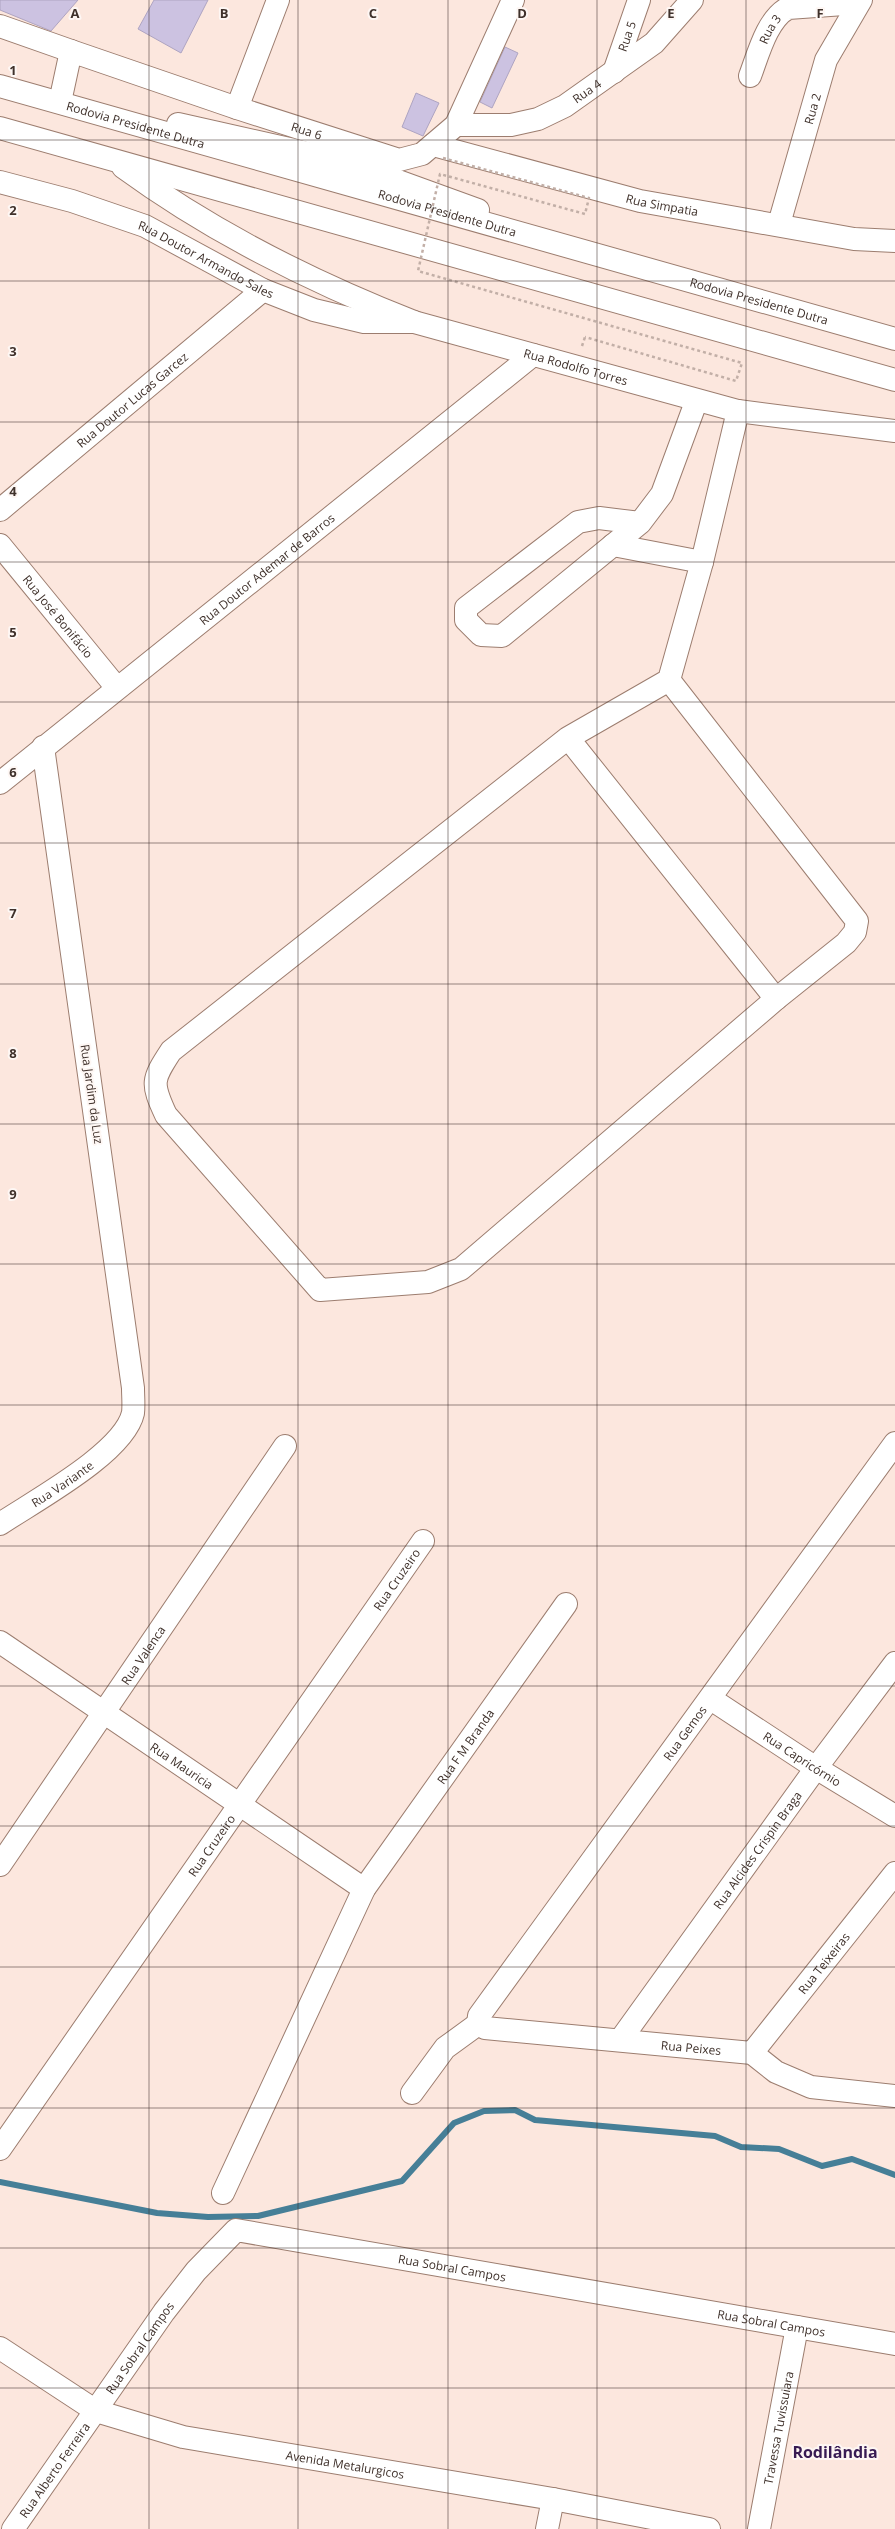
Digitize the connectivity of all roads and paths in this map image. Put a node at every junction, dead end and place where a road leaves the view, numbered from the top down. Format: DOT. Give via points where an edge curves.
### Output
graph roads {
  1 [pos="278,0"];
  2 [pos="513,0"];
  3 [pos="639,0"];
  4 [pos="692,0"];
  5 [pos="860,2"];
  6 [pos="0,26"];
  7 [pos="71,51"];
  8 [pos="614,72"];
  9 [pos="750,76"];
  10 [pos="0,86"];
  11 [pos="60,102"];
  12 [pos="237,108"];
  13 [pos="456,125"];
  14 [pos="0,128"];
  15 [pos="438,152"];
  16 [pos="111,158"];
  17 [pos="0,182"];
  18 [pos="779,224"];
  19 [pos="895,241"];
  20 [pos="263,290"];
  21 [pos="414,322"];
  22 [pos="585,337"];
  23 [pos="895,339"];
  24 [pos="533,355"];
  25 [pos="895,380"];
  26 [pos="696,402"];
  27 [pos="738,411"];
  28 [pos="895,431"];
  29 [pos="0,510"];
  30 [pos="640,523"];
  31 [pos="0,545"];
  32 [pos="612,545"];
  33 [pos="702,562"];
  34 [pos="669,680"];
  35 [pos="117,688"];
  36 [pos="568,738"];
  37 [pos="44,747"];
  38 [pos="0,783"];
  39 [pos="776,999"];
  40 [pos="120,1438"];
  41 [pos="895,1443"];
  42 [pos="285,1446"];
  43 [pos="0,1524"];
  44 [pos="423,1541"];
  45 [pos="566,1604"];
  46 [pos="0,1642"];
  47 [pos="895,1663"];
  48 [pos="711,1699"];
  49 [pos="103,1712"];
  50 [pos="816,1768"];
  51 [pos="239,1803"];
  52 [pos="895,1816"];
  53 [pos="0,1864"];
  54 [pos="895,1873"];
  55 [pos="364,1889"];
  56 [pos="478,2024"];
  57 [pos="621,2039"];
  58 [pos="752,2053"];
  59 [pos="412,2093"];
  60 [pos="895,2096"];
  61 [pos="0,2149"];
  62 [pos="223,2193"];
  63 [pos="797,2327"];
  64 [pos="895,2344"];
  65 [pos="0,2348"];
  66 [pos="96,2411"];
  67 [pos="553,2499"];
  68 [pos="13,2529"];
  69 [pos="547,2529"];
  70 [pos="709,2529"];
  71 [pos="759,2529"];
  1 -- 12 [label="main road"];
  2 -- 13 [label="main road, Rua 6"];
  3 -- 8 [label="main road, Rua 5"];
  4 -- 8 [label="main road, Rua 4" via="654,43"];
  5 -- 9 [label="main road, Rua 3" via="788,8 783,11 767,35"];
  5 -- 18 [label="main road, Rua 2" via="826,60"];
  6 -- 7 [label="main road, Rua 6"];
  7 -- 11 [label="main road"];
  7 -- 12 [label="main road, Rua 6"];
  8 -- 13 [label="main road, Rua 4" via="565,106 538,119 511,125"];
  10 -- 11 [label="main road, Rodovia Presidente Dutra"];
  11 -- 23 [label="main road, Rodovia Presidente Dutra" via="579,252"];
  12 -- 15 [label="main road, Rua 6" via="399,160"];
  13 -- 15 [label="main road, Rua 6"];
  14 -- 16 [label="main road"];
  15 -- 18 [label="main road, Rua Simpatia" via="640,201"];
  15 -- 22 [label="path, bridge" via="589,198 585,214 440,174 418,272 742,363 736,381"];
  16 -- 21 [label="main road" via="189,213 328,287"];
  16 -- 25 [label="main road"];
  17 -- 20 [label="main road, Rua Doutor Armando Sales" via="72,201 145,226"];
  18 -- 19 [label="main road, Rua Simpatia" via="854,239"];
  20 -- 21 [label="main road, Rua Doutor Armando Sales" via="314,310 364,322"];
  20 -- 29 [label="main road, Rua Doutor Lucas Garcez"];
  21 -- 24 [label="main road, Rua Rodolfo Torres"];
  24 -- 26 [label="main road, Rua Rodolfo Torres"];
  24 -- 35 [label="main road, Rua Doutor Ademar de Barros"];
  26 -- 27 [label="main road, Rua Rodolfo Torres"];
  26 -- 30 [label="main road" via="662,494"];
  27 -- 28 [label="main road, Rua Rodolfo Torres"];
  27 -- 33 [label="main road"];
  30 -- 32 [label="main road"];
  30 -- 32 [label="main road" via="599,518 578,522 466,608 466,620 481,635 502,636"];
  31 -- 35 [label="main road, Rua José Bonifácio"];
  32 -- 33 [label="main road"];
  33 -- 34 [label="main road"];
  34 -- 36 [label="main road"];
  34 -- 39 [label="main road" via="857,921 855,932 846,943"];
  35 -- 37 [label="main road, Rua Doutor Ademar de Barros"];
  36 -- 39 [label="main road"];
  36 -- 39 [label="main road" via="171,1051 157,1073 155,1091 166,1115 320,1290 428,1282 461,1269"];
  37 -- 38 [label="main road, Rua Doutor Ademar de Barros"];
  37 -- 40 [label="main road, Rua Jardim da Luz" via="133,1388 133,1413"];
  40 -- 43 [label="main road, Rua Variante" via="99,1457"];
  41 -- 48 [label="main road, Rua Gemos"];
  42 -- 49 [label="main road, Rua Valenca"];
  44 -- 51 [label="main road, Rua Cruzeiro"];
  45 -- 55 [label="main road, Rua F M Branda"];
  46 -- 49 [label="main road, Rua Mauricia"];
  47 -- 50 [label="main road, Rua Alcides Crispin Braga"];
  48 -- 50 [label="main road, Rua Capricórnio"];
  48 -- 56 [label="main road, Rua Gemos" via="479,2016"];
  49 -- 51 [label="main road, Rua Mauricia"];
  49 -- 53 [label="main road, Rua Valenca"];
  50 -- 52 [label="main road, Rua Capricórnio"];
  50 -- 57 [label="main road, Rua Alcides Crispin Braga"];
  51 -- 55 [label="main road, Rua Mauricia"];
  51 -- 61 [label="main road, Rua Cruzeiro"];
  54 -- 58 [label="main road, Rua Teixeiras"];
  55 -- 62 [label="main road, Rua F M Branda"];
  56 -- 57 [label="main road, Rua Peixes" via="485,2028"];
  56 -- 59 [label="main road" via="445,2048"];
  57 -- 58 [label="main road, Rua Peixes"];
  58 -- 60 [label="main road" via="776,2072 811,2087"];
  63 -- 64 [label="main road, Rua Sobral Campos"];
  63 -- 66 [label="main road, Rua Sobral Campos" via="236,2230 196,2271 164,2312"];
  63 -- 71 [label="main road, Travessa Tuvissuiara"];
  65 -- 66 [label="main road, Avenida Metalurgicos"];
  66 -- 67 [label="main road, Avenida Metalurgicos" via="183,2438"];
  66 -- 68 [label="main road, Rua Alberto Ferreira"];
  67 -- 69 [label="main road"];
  67 -- 70 [label="main road, Avenida Metalurgicos"];
}
